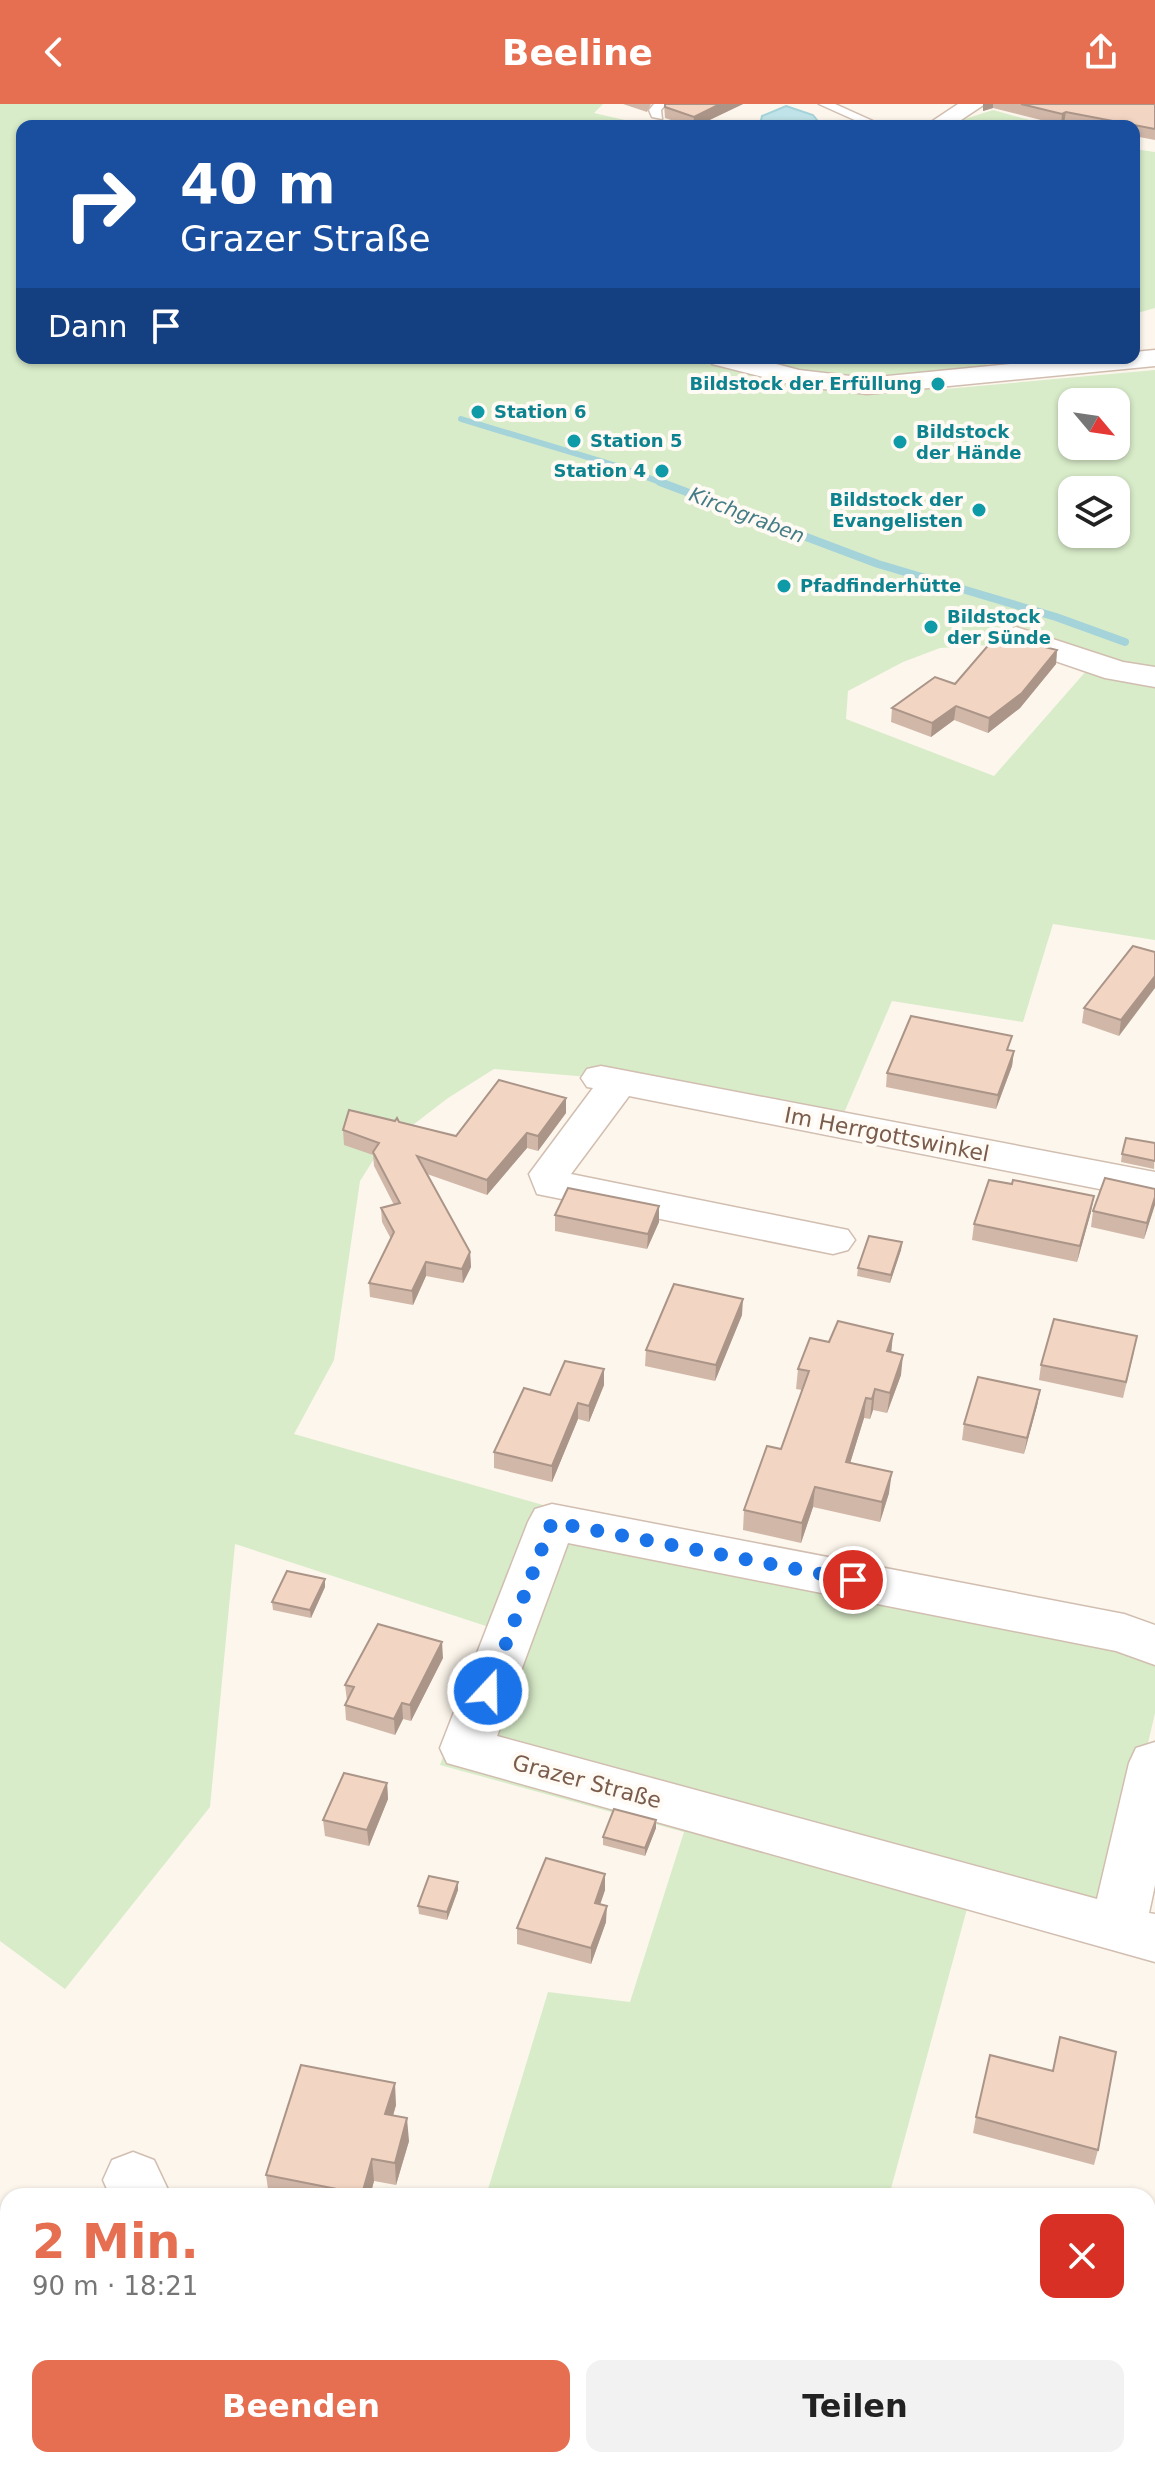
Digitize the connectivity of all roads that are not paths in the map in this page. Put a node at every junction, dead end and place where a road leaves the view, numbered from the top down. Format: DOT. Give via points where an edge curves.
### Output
graph roads {
  1 [pos="825,104"];
  2 [pos="974,104"];
  3 [pos="864,120"];
  4 [pos="946,120"];
  5 [pos="745,364"];
  6 [pos="1093,364"];
  7 [pos="1016,637"];
  8 [pos="1155,677"];
  9 [pos="1155,1186"];
  10 [pos="833,1240"];
  11 [pos="1155,1646"];
  12 [pos="1155,1763"];
  13 [pos="1136,1933"];
  1 -- 3 [label="lane"];
  2 -- 4 [label="street"];
  5 -- 6 [label="street" via="798,378 867,386"];
  7 -- 8 [label="street" via="1117,671"];
  9 -- 10 [label="street, Im Herrgottswinkel" via="610,1080 550,1174 552,1184"];
  11 -- 13 [label="street, Grazer Straße" via="1124,1633 552,1522 466,1748"];
  12 -- 13 [label="street, Grazer Straße"];
}
